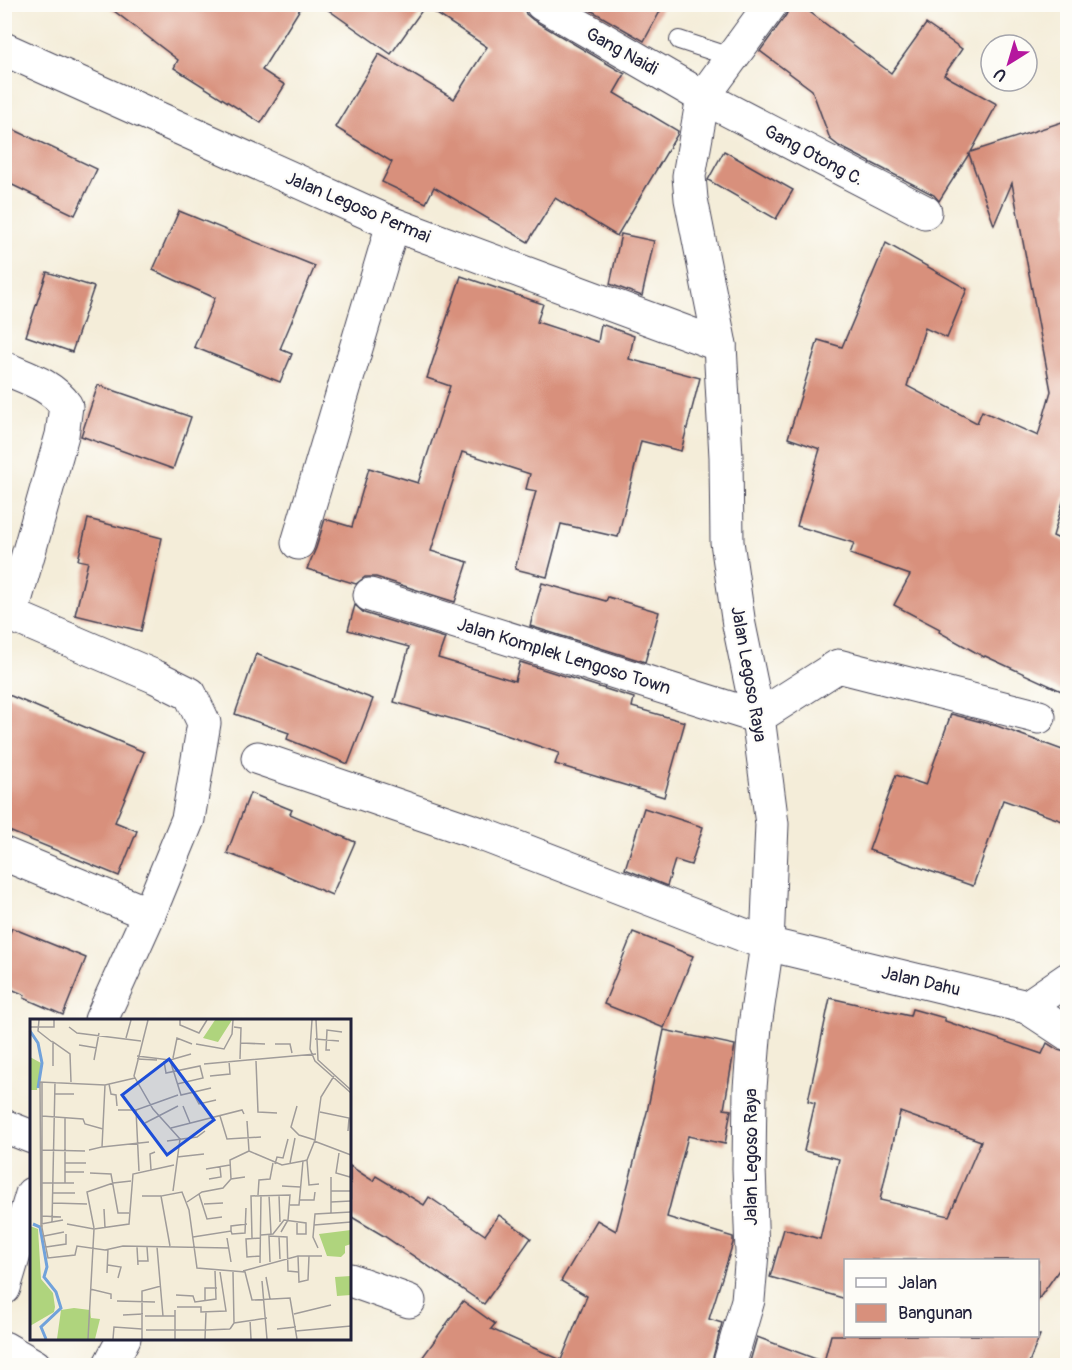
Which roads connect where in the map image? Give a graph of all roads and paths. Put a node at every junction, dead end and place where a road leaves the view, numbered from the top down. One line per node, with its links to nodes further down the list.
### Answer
1 (542, 4): 6 (street, Gang Naidi)
2 (771, 4): 5 (street, Jalan Legoso Raya)
3 (679, 40): 5 (lane)
4 (4, 49): 8 (street, Jalan Legoso Permai)
5 (731, 57): 6 (street, Jalan Legoso Raya)
6 (703, 97): 7 (street, Gang Otong C.); 9 (street, Jalan Legoso Raya)
7 (925, 212)
8 (393, 224): 9 (street, Jalan Legoso Permai); 11 (street)
9 (720, 345): 14 (street, Jalan Legoso Raya)
10 (4, 368): 13 (street)
11 (298, 543)
12 (370, 595): 14 (street, Jalan Komplek Lengoso Town)
13 (8, 613): 18 (street)
14 (758, 717): 15 (street); 19 (street, Jalan Legoso Raya)
15 (1039, 717)
16 (258, 758): 19 (street, Jalan Dahu)
17 (4, 854): 18 (street)
18 (149, 914): 22 (street)
19 (767, 944): 21 (street, Jalan Dahu); 34 (street, Jalan Legoso Raya)
20 (1068, 979): 21 (street)
21 (1027, 1007): 23 (street, Jalan Dahu)
22 (101, 1019)
23 (1068, 1034)
24 (4, 1126): 25 (street)
25 (30, 1136)
26 (30, 1201): 28 (street)
27 (351, 1280): 29 (street)
28 (4, 1288)
29 (409, 1301)
30 (123, 1340): 33 (street)
31 (4, 1347): 32 (street)
32 (35, 1365)
33 (108, 1365)
34 (729, 1365)

